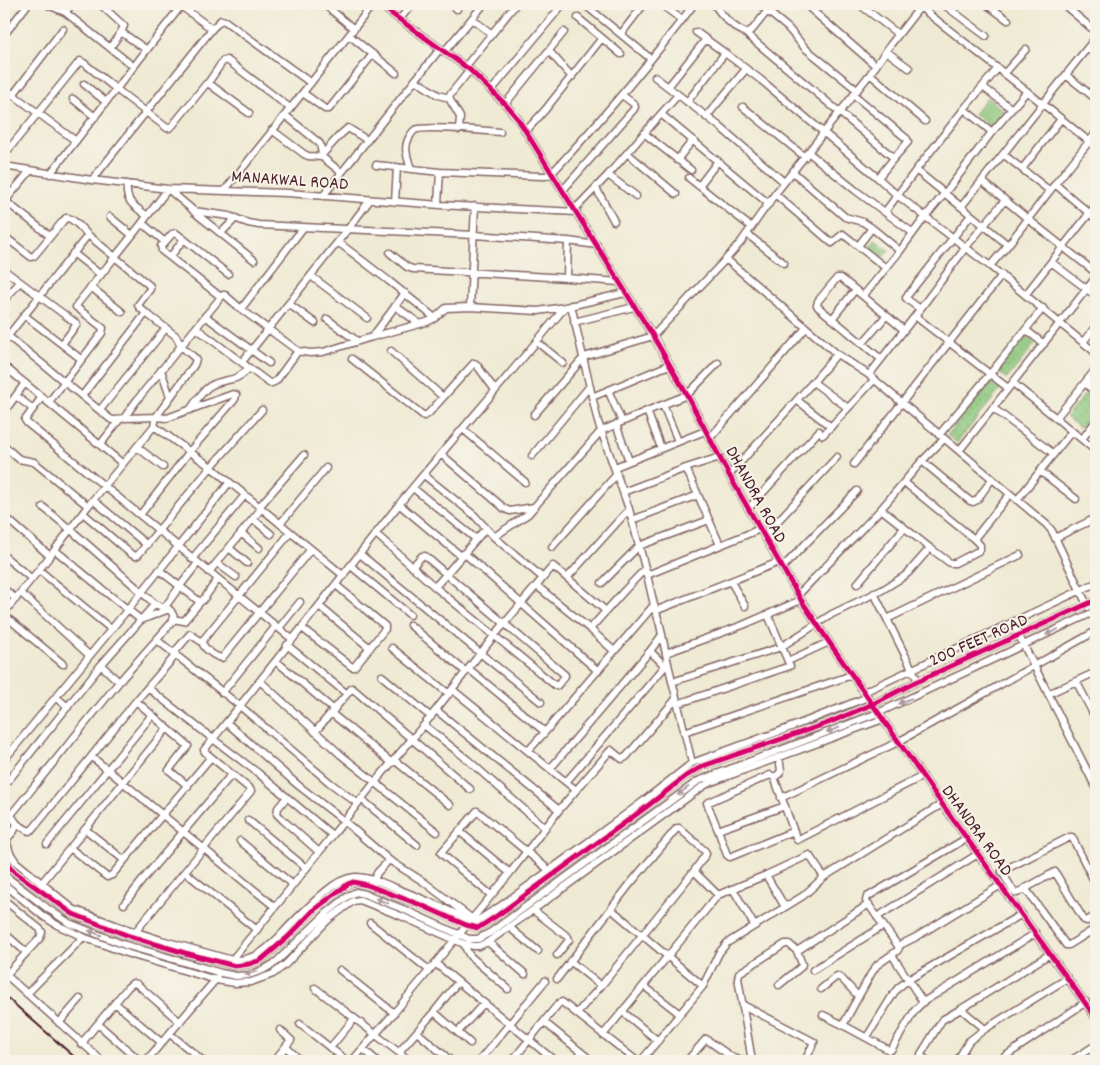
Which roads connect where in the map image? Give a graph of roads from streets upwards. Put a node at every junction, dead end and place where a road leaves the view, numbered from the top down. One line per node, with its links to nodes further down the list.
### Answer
1 (28, 4): 46 (street)
2 (46, 4): 29 (street)
3 (73, 4): 29 (street)
4 (100, 4): 38 (street)
5 (324, 4): 35 (street)
6 (373, 4): 35 (street)
7 (378, 4): 31 (street, DHANDRA ROAD)
8 (412, 4): 31 (street)
9 (451, 4): 27 (street)
10 (484, 4): 32 (street)
11 (516, 4): 43 (street)
12 (563, 4): 84 (street)
13 (584, 4): 44 (street)
14 (644, 4): 44 (street)
15 (661, 4): 33 (street)
16 (694, 4): 33 (street)
17 (714, 4): 41 (street)
18 (759, 4): 28 (street)
19 (773, 4): 28 (street)
20 (806, 4): 64 (street)
21 (859, 4): 45 (street)
22 (943, 4): 48 (street)
23 (986, 4): 34 (street)
24 (1063, 4): 42 (street)
25 (180, 5): 37 (street); 55 (street)
26 (919, 5): 45 (street); 67 (street)
27 (457, 9)
28 (767, 11): 41 (street); 86 (street)
29 (65, 12): 52 (street)
30 (578, 18): 50 (street)
31 (400, 19): 56 (street, DHANDRA ROAD)
32 (472, 19): 43 (street); 56 (street)
33 (682, 20): 63 (street)
34 (1008, 20)
35 (354, 28): 47 (street)
36 (63, 29): 88 (street)
37 (212, 29): 78 (street); 102 (street)
38 (122, 32): 52 (street); 55 (street)
39 (564, 32): 57 (street)
40 (696, 32): 51 (street)
41 (744, 32): 103 (street)
42 (1096, 32)
43 (492, 34): 68 (street)
44 (621, 34): 63 (street)
45 (898, 34): 58 (street)
46 (4, 35)
47 (349, 35): 60 (street); 78 (street)
48 (986, 36)
49 (1096, 37): 54 (street)
50 (602, 38): 61 (street); 74 (street)
51 (706, 39): 59 (street); 81 (street)
52 (110, 48): 65 (street)
53 (1026, 49): 72 (street)
54 (1088, 49): 62 (street); 73 (street)
55 (148, 50): 65 (street)
56 (442, 50): 68 (street, DHANDRA ROAD); 76 (street)
57 (550, 51): 74 (street); 96 (street)
58 (886, 52): 64 (street); 66 (street)
59 (726, 53): 69 (street); 95 (street)
60 (373, 54): 70 (street); 87 (street)
61 (621, 54)
62 (1096, 55)
63 (651, 59): 89 (street)
64 (876, 66): 71 (street)
65 (134, 67): 83 (street)
66 (909, 68)
67 (998, 68): 72 (street); 80 (street)
68 (467, 69): 84 (street, DHANDRA ROAD); 91 (street)
69 (746, 69): 109 (street); 117 (street)
70 (396, 73)
71 (870, 74): 86 (street); 111 (street)
72 (1004, 74): 85 (street)
73 (1066, 75): 93 (street); 97 (street)
74 (572, 77): 114 (street)
75 (655, 77): 81 (street)
76 (415, 80): 91 (street); 120 (street)
77 (208, 83): 99 (street); 102 (street); 105 (street)
78 (311, 83): 87 (street)
79 (84, 84): 94 (street)
80 (982, 86): 100 (street); 101 (street)
81 (668, 87): 90 (street)
82 (4, 88): 88 (street)
83 (116, 89): 94 (street); 102 (street); 104 (street)
84 (491, 91): 96 (street, DHANDRA ROAD)
85 (1027, 91): 97 (street); 101 (street)
86 (856, 92): 103 (street); 130 (street)
87 (303, 93): 99 (street)
88 (13, 94): 104 (street)
89 (622, 95): 144 (street); 158 (street)
90 (678, 95): 95 (street); 106 (street)
91 (449, 98): 113 (street)
92 (73, 99): 108 (street)
93 (1096, 99)
94 (106, 102): 108 (street)
95 (687, 102): 109 (street)
96 (505, 104): 114 (street, DHANDRA ROAD)
97 (1043, 104): 110 (street); 126 (street)
98 (743, 107): 129 (street)
99 (290, 108): 107 (street)
100 (964, 109): 116 (street); 140 (street)
101 (1012, 109): 116 (street)
102 (145, 112): 149 (street)
103 (840, 112): 117 (street); 130 (street)
104 (38, 113): 122 (street); 127 (street)
105 (249, 113)
106 (661, 114): 118 (street); 121 (street)
107 (285, 115): 112 (street); 128 (street)
108 (95, 117): 122 (street)
109 (706, 117): 151 (street)
110 (1061, 118): 123 (street); 137 (street)
111 (925, 121)
112 (272, 130): 128 (street); 157 (street)
113 (459, 130): 115 (street); 136 (street)
114 (526, 131): 144 (street, DHANDRA ROAD)
115 (500, 132)
116 (992, 132): 160 (street)
117 (823, 133): 129 (street); 148 (street)
118 (645, 134): 125 (street); 131 (street)
119 (1096, 134): 123 (street)
120 (367, 140): 128 (street); 141 (street)
121 (693, 140): 131 (street); 132 (street)
122 (76, 141): 145 (street)
123 (1090, 142): 124 (street); 153 (street)
124 (1096, 147)
125 (627, 153): 146 (street); 161 (street)
126 (1004, 154): 137 (street); 150 (street)
127 (4, 155)
128 (321, 155): 141 (street)
129 (806, 155): 143 (street); 177 (street)
130 (894, 158): 148 (street)
131 (677, 160): 139 (street)
132 (718, 161): 154 (street); 171 (street)
133 (376, 165): 135 (street)
134 (4, 166): 138 (street, MANAKWAL ROAD)
135 (397, 167): 136 (street); 169 (street)
136 (411, 169): 142 (street)
137 (1022, 169): 159 (street)
138 (30, 170): 145 (street, MANAKWAL ROAD); 168 (street)
139 (691, 170)
140 (916, 170): 160 (street); 163 (street)
141 (341, 172): 164 (street)
142 (440, 172): 144 (street); 170 (street)
143 (793, 172): 151 (street); 191 (street)
144 (552, 173): 158 (street, DHANDRA ROAD)
145 (50, 174): 149 (street, MANAKWAL ROAD)
146 (608, 175): 155 (street); 165 (street)
147 (689, 178): 154 (street)
148 (878, 178): 163 (street)
149 (92, 180): 152 (street, MANAKWAL ROAD)
150 (982, 181): 167 (street); 174 (street)
151 (784, 182): 162 (street)
152 (127, 184): 156 (street, MANAKWAL ROAD); 180 (street)
153 (1055, 184): 159 (street); 178 (street)
154 (699, 186): 189 (street)
155 (596, 188): 175 (street); 186 (street)
156 (168, 189): 157 (street, MANAKWAL ROAD); 176 (street); 180 (street)
157 (225, 190): 164 (street, MANAKWAL ROAD)
158 (563, 190): 175 (street, DHANDRA ROAD)
159 (1050, 191): 185 (street)
160 (945, 193): 174 (street); 182 (street)
161 (676, 194)
162 (775, 194): 171 (street); 208 (street)
163 (898, 195): 177 (street); 182 (street)
164 (323, 196): 166 (street, MANAKWAL ROAD)
165 (636, 196)
166 (370, 200): 169 (street, MANAKWAL ROAD); 192 (street)
167 (1005, 200): 185 (street); 188 (street)
168 (4, 201): 200 (street)
169 (394, 202): 170 (street, MANAKWAL ROAD)
170 (438, 204): 173 (street, MANAKWAL ROAD)
171 (769, 204): 189 (street)
172 (1096, 205): 178 (street)
173 (475, 206): 175 (street, MANAKWAL ROAD); 198 (street)
174 (961, 207): 179 (street)
175 (576, 210): 207 (street, DHANDRA ROAD)
176 (194, 211): 183 (street); 193 (street)
177 (885, 212): 194 (street)
178 (1090, 214): 184 (street); 210 (street)
179 (971, 215): 188 (street); 201 (street)
180 (147, 216): 187 (street)
181 (110, 217): 197 (street)
182 (925, 217): 194 (street); 201 (street)
183 (236, 218): 190 (street); 193 (street)
184 (1096, 219)
185 (1028, 220): 206 (street); 210 (street)
186 (614, 222)
187 (142, 223): 197 (street); 204 (street)
188 (984, 225): 206 (street); 209 (street)
189 (751, 227): 195 (street)
190 (303, 228): 192 (street); 250 (street)
191 (872, 228): 208 (street); 211 (street)
192 (348, 229): 198 (street); 205 (street)
193 (221, 233): 217 (street)
194 (913, 233): 211 (street)
195 (747, 234): 216 (street); 219 (street)
196 (88, 235): 200 (street); 212 (street); 214 (street)
197 (132, 235): 214 (street)
198 (474, 235): 203 (street); 223 (street)
199 (4, 236): 200 (street)
200 (50, 236)
201 (954, 238): 209 (street); 251 (street)
202 (184, 239): 204 (street); 215 (street); 225 (street)
203 (568, 241): 207 (street); 230 (street)
204 (165, 242): 215 (street)
205 (338, 242): 228 (street); 236 (street)
206 (1008, 245): 220 (street)
207 (597, 246): 232 (street, DHANDRA ROAD)
208 (858, 246): 221 (street)
209 (966, 247): 220 (street); 251 (street)
210 (1063, 247): 218 (street); 224 (street)
211 (900, 251): 221 (street)
212 (73, 253): 226 (street); 239 (street)
213 (390, 253): 223 (street)
214 (115, 257): 226 (street); 253 (street)
215 (170, 257): 242 (street)
216 (726, 259): 271 (street); 276 (street)
217 (254, 260)
218 (1051, 262): 234 (street); 238 (street)
219 (784, 263)
220 (990, 266): 227 (street)
221 (886, 268): 240 (street)
222 (4, 270): 231 (street)
223 (472, 273): 230 (street); 247 (street)
224 (1096, 273)
225 (228, 274)
226 (101, 275): 233 (street)
227 (1002, 275): 238 (street); 280 (street)
228 (311, 276): 244 (street); 259 (street)
229 (1096, 277): 234 (street)
230 (567, 278): 232 (street)
231 (20, 282): 239 (street); 243 (street)
232 (619, 282): 237 (street, DHANDRA ROAD)
233 (91, 287): 252 (street); 254 (street)
234 (1086, 288): 241 (street); 265 (street)
235 (855, 290): 240 (street); 262 (street); 262 (street)
236 (405, 293): 245 (street); 260 (street)
237 (625, 293): 246 (street); 248 (street, DHANDRA ROAD)
238 (1026, 294): 249 (street)
239 (40, 295): 255 (street); 266 (street)
240 (863, 296): 257 (street)
241 (1096, 296)
242 (221, 297): 250 (street); 256 (street)
243 (4, 300)
244 (289, 304): 264 (street); 272 (street)
245 (396, 306): 267 (street); 277 (street)
246 (568, 306): 247 (street); 263 (street); 279 (street)
247 (470, 307): 260 (street)
248 (634, 307): 263 (street); 276 (street, DHANDRA ROAD)
249 (1043, 308): 265 (street); 274 (street)
250 (241, 309): 272 (street)
251 (920, 309): 258 (street)
252 (122, 312)
253 (146, 313): 269 (street); 317 (street)
254 (84, 314): 266 (street); 292 (street)
255 (24, 315): 275 (street); 282 (street)
256 (205, 316): 270 (street); 286 (street)
257 (886, 316): 273 (street); 283 (street)
258 (915, 316): 273 (street); 280 (street)
259 (367, 318)
260 (435, 318): 267 (street)
261 (327, 319): 278 (street)
262 (832, 319): 283 (street)
263 (574, 322): 291 (street)
264 (315, 323)
265 (1060, 323): 281 (street); 284 (street)
266 (77, 324): 282 (street)
267 (420, 324): 277 (street)
268 (1096, 326): 281 (street)
269 (166, 328): 285 (street); 330 (street)
270 (196, 328): 285 (street); 295 (street)
271 (806, 328): 290 (street); 349 (street)
272 (269, 329): 286 (street); 287 (street)
273 (904, 330): 294 (street)
274 (1026, 330): 284 (street); 304 (street)
275 (5, 336): 306 (street)
276 (653, 336): 291 (street); 299 (street, DHANDRA ROAD)
277 (372, 337): 278 (street)
278 (357, 342): 287 (street)
279 (537, 342): 297 (street); 312 (street)
280 (949, 342): 304 (street); 325 (street)
281 (1083, 342): 289 (street)
282 (62, 344): 292 (street)
283 (862, 344): 294 (street)
284 (1044, 344): 310 (street)
285 (181, 346): 303 (street); 319 (street)
286 (252, 351): 295 (street); 296 (street)
287 (298, 351): 301 (street)
288 (391, 351): 320 (street)
289 (1096, 353)
290 (837, 354): 305 (street); 307 (street)
291 (584, 357): 311 (street); 336 (street)
292 (81, 359): 306 (street)
293 (352, 359): 320 (street)
294 (881, 359): 305 (street)
295 (242, 362): 301 (street)
296 (269, 363)
297 (563, 363)
298 (718, 363): 315 (street)
299 (669, 365): 313 (street); 315 (street, DHANDRA ROAD)
300 (4, 366): 308 (street)
301 (249, 368): 331 (street)
302 (1096, 369): 309 (street)
303 (161, 370): 319 (street); 339 (street)
304 (990, 374): 310 (street); 348 (street)
305 (872, 377): 325 (street); 327 (street)
306 (64, 382): 317 (street); 324 (street)
307 (814, 382): 323 (street); 327 (street)
308 (26, 383): 316 (street); 318 (street)
309 (1085, 383): 314 (street); 338 (street)
310 (1011, 386): 328 (street); 338 (street)
311 (589, 387): 321 (street); 362 (street)
312 (495, 390): 320 (street); 344 (street)
313 (608, 390): 321 (street); 341 (street)
314 (1096, 393)
315 (687, 395): 326 (street); 346 (street, DHANDRA ROAD)
316 (16, 396): 329 (street); 335 (street)
317 (82, 396): 330 (street)
318 (42, 397): 324 (street); 329 (street)
319 (170, 397): 337 (street)
320 (443, 397)
321 (592, 397): 345 (street)
322 (216, 400): 331 (street); 332 (street); 332 (street)
323 (797, 400): 343 (street); 376 (street)
324 (48, 402): 352 (street)
325 (902, 403): 348 (street); 368 (street)
326 (662, 405): 334 (street); 351 (street)
327 (848, 408): 343 (street)
328 (993, 408): 356 (street); 361 (street)
329 (33, 409): 381 (street)
330 (100, 410): 339 (street)
331 (190, 410): 337 (street)
332 (226, 410): 358 (street)
333 (262, 410): 370 (street)
334 (646, 411): 341 (street); 354 (street)
335 (4, 412)
336 (534, 415)
337 (156, 416): 339 (street); 342 (street)
338 (1056, 418): 347 (street)
339 (122, 419): 352 (street)
340 (1096, 421): 350 (street)
341 (619, 423): 345 (street); 366 (street)
342 (154, 426): 353 (street); 358 (street)
343 (831, 427): 396 (street)
344 (463, 429): 360 (street); 378 (street)
345 (601, 431): 373 (street); 394 (street)
346 (705, 431): 349 (street, DHANDRA ROAD); 351 (street)
347 (1072, 431): 350 (street); 361 (street)
348 (942, 437): 356 (street); 365 (street)
349 (710, 438): 363 (street, DHANDRA ROAD)
350 (1082, 439): 357 (street)
351 (678, 441): 354 (street)
352 (100, 445): 367 (street)
353 (137, 447): 367 (street); 369 (street)
354 (661, 448): 366 (street)
355 (5, 450): 392 (street)
356 (959, 451): 377 (street)
357 (1096, 451)
358 (190, 452): 370 (street); 400 (street)
359 (304, 454): 395 (street)
360 (442, 454): 375 (street); 394 (street)
361 (1054, 454): 374 (street)
362 (532, 456)
363 (720, 457): 372 (street); 376 (street, DHANDRA ROAD)
364 (837, 457): 416 (street)
365 (922, 461): 377 (street); 379 (street)
366 (629, 462): 373 (street)
367 (123, 464): 381 (street)
368 (854, 464)
369 (162, 467)
370 (211, 467): 380 (street); 411 (street)
371 (326, 468): 406 (street)
372 (686, 468): 384 (street); 385 (street)
373 (616, 471): 384 (street); 425 (street)
374 (1040, 471): 388 (street); 390 (street)
375 (424, 475): 382 (street); 407 (street)
376 (729, 475): 396 (street, DHANDRA ROAD)
377 (992, 479): 386 (street)
378 (525, 482)
379 (904, 482): 397 (street); 418 (street)
380 (229, 483): 387 (street); 423 (street)
381 (104, 487): 389 (street); 400 (street)
382 (413, 488): 391 (street); 420 (street)
383 (857, 491): 439 (street)
384 (623, 492): 398 (street)
385 (698, 494): 404 (street); 405 (street)
386 (1010, 494): 390 (street); 418 (street)
387 (245, 495): 395 (street); 436 (street)
388 (1076, 499)
389 (93, 500): 392 (street); 421 (street)
390 (1017, 500): 419 (street)
391 (400, 505): 415 (street); 432 (street)
392 (88, 506): 399 (street)
393 (43, 507): 410 (street)
394 (534, 507): 417 (street)
395 (260, 508): 403 (street); 406 (street)
396 (748, 508): 409 (street, DHANDRA ROAD)
397 (880, 509): 408 (street); 467 (street)
398 (629, 510): 404 (street); 450 (street)
399 (83, 513): 410 (street); 421 (street)
400 (140, 515): 411 (street)
401 (4, 516): 435 (street)
402 (1096, 518): 419 (street)
403 (254, 519): 412 (street); 414 (street)
404 (632, 520): 424 (street)
405 (709, 520): 422 (street); 424 (street)
406 (280, 524): 413 (street)
407 (486, 528): 417 (street); 420 (street)
408 (904, 528): 428 (street); 456 (street)
409 (760, 529): 416 (street, DHANDRA ROAD); 422 (street)
410 (71, 530): 430 (street); 463 (street)
411 (158, 531): 421 (street); 423 (street)
412 (241, 533): 426 (street); 427 (street)
413 (290, 533): 429 (street); 466 (street)
414 (271, 534)
415 (376, 534): 431 (street); 441 (street)
416 (764, 536): 439 (street, DHANDRA ROAD)
417 (494, 537): 449 (street)
418 (974, 538): 428 (street)
419 (1055, 538): 462 (street)
420 (476, 539): 432 (street)
421 (147, 545)
422 (720, 545): 445 (street)
423 (178, 546): 436 (street); 443 (street)
424 (639, 546): 445 (street); 455 (street)
425 (552, 547)
426 (229, 548): 437 (street); 438 (street)
427 (259, 548)
428 (930, 548): 465 (street)
429 (310, 549): 447 (street); 481 (street)
430 (55, 550): 435 (street); 479 (street)
431 (360, 554): 440 (street); 512 (street)
432 (463, 555): 446 (street); 472 (street)
433 (1020, 555): 488 (street)
434 (4, 556): 451 (street)
435 (50, 556): 442 (street)
436 (195, 561): 444 (street); 458 (street)
437 (217, 563): 444 (street); 448 (street)
438 (247, 563)
439 (781, 565): 453 (street); 467 (street, DHANDRA ROAD)
440 (351, 566): 447 (street); 485 (street)
441 (412, 567): 446 (street); 460 (street)
442 (39, 570): 451 (street); 495 (street)
443 (159, 570): 458 (street); 463 (street)
444 (209, 572): 452 (street)
445 (646, 572): 478 (street); 480 (street)
446 (446, 574): 460 (street); 490 (street)
447 (344, 576): 457 (street)
448 (236, 577)
449 (543, 578): 450 (street); 459 (street)
450 (567, 578): 480 (street)
451 (32, 579): 464 (street)
452 (218, 580): 466 (street); 470 (street)
453 (731, 582): 476 (street); 478 (street)
454 (1096, 582): 462 (street)
455 (602, 583)
456 (857, 584)
457 (336, 585): 475 (street); 508 (street)
458 (180, 586): 470 (street); 477 (street)
459 (537, 586): 472 (street); 496 (street)
460 (435, 587): 499 (street)
461 (4, 589): 468 (street)
462 (1080, 590): 474 (street); 489 (street)
463 (142, 592): 473 (street); 479 (street)
464 (21, 593): 468 (street); 514 (street)
465 (874, 593): 488 (street); 491 (street)
466 (238, 596): 481 (street); 503 (street)
467 (800, 598): 484 (street); 491 (street, DHANDRA ROAD)
468 (16, 599): 483 (street)
469 (1096, 600): 474 (street, 200 FEET ROAD)
470 (201, 601): 486 (street)
471 (300, 602): 493 (street)
472 (522, 603): 490 (street); 524 (street)
473 (155, 604): 477 (street); 487 (street)
474 (1087, 605): 482 (street); 500 (street, 200 FEET ROAD)
475 (319, 606): 494 (street); 508 (street)
476 (744, 606)
477 (167, 608): 486 (street); 487 (street)
478 (654, 608): 498 (street); 510 (street)
479 (127, 609): 487 (street); 495 (street)
480 (606, 610): 496 (street)
481 (258, 612): 493 (street); 503 (street)
482 (1094, 612): 506 (street, one-way to 506)
483 (4, 614): 518 (street)
484 (768, 615): 507 (street); 513 (street)
485 (410, 616)
486 (173, 619): 502 (street)
487 (141, 620): 519 (street)
488 (887, 620): 522 (street)
489 (1012, 622): 500 (street); 522 (street)
490 (504, 623): 499 (street); 499 (street)
491 (817, 624): 504 (street, DHANDRA ROAD); 507 (street)
492 (410, 625): 523 (street)
493 (278, 627): 501 (street); 535 (street)
494 (302, 628): 501 (street); 508 (street)
495 (111, 629): 514 (street)
496 (590, 629): 510 (street)
497 (1096, 631): 521 (street)
498 (662, 635): 511 (street); 513 (street)
499 (494, 636): 512 (street)
500 (1019, 636): 506 (street); 529 (street, 200 FEET ROAD)
501 (292, 639): 505 (street)
502 (157, 640): 515 (street); 531 (street)
503 (202, 642): 515 (street)
504 (829, 642): 517 (street); 526 (street, DHANDRA ROAD)
505 (287, 646): 516 (street); 536 (street)
506 (1024, 646): 521 (street); 549 (street, one-way to 549)
507 (782, 647): 517 (street); 532 (street)
508 (370, 648)
509 (392, 648): 534 (street)
510 (614, 650): 524 (street)
511 (650, 651): 520 (street); 568 (street)
512 (480, 653): 523 (street); 542 (street)
513 (666, 653): 520 (street)
514 (89, 655): 539 (street)
515 (174, 655): 533 (street); 535 (street)
516 (276, 661): 528 (street); 547 (street)
517 (788, 661): 541 (street)
518 (63, 664)
519 (101, 665): 531 (street); 545 (street)
520 (667, 665): 532 (street); 574 (street)
521 (1034, 665): 538 (street); 560 (street)
522 (912, 669): 529 (street); 537 (street)
523 (467, 670): 534 (street); 556 (street)
524 (598, 671): 556 (street)
525 (1096, 672): 530 (street)
526 (852, 674): 537 (street, DHANDRA ROAD); 557 (street)
527 (382, 676): 550 (street)
528 (260, 681): 544 (street); 555 (street)
529 (918, 681): 543 (street, 200 FEET ROAD)
530 (1076, 681): 538 (street); 551 (street)
531 (119, 682): 589 (street)
532 (672, 682): 541 (street)
533 (148, 688): 540 (street); 558 (street)
534 (451, 692): 546 (street); 561 (street)
535 (222, 693): 544 (street)
536 (347, 694): 547 (street); 559 (street)
537 (866, 694): 543 (street, DHANDRA ROAD); 567 (street)
538 (1048, 694): 578 (street)
539 (56, 697): 545 (street); 565 (street)
540 (136, 701): 548 (street); 562 (street)
541 (677, 701): 557 (street); 580 (street)
542 (541, 702)
543 (872, 704): 549 (street, DHANDRA ROAD); 645 (street, 200 FEET ROAD)
544 (240, 706): 552 (street); 583 (street)
545 (68, 707): 576 (street)
546 (436, 710): 550 (street); 587 (street)
547 (332, 711): 555 (street); 566 (street)
548 (152, 715): 554 (street); 569 (street)
549 (881, 716): 560 (street, DHANDRA ROAD); 564 (street); 657 (street, one-way to 657)
550 (431, 717): 553 (street)
551 (1096, 719)
552 (226, 723): 558 (street); 592 (street)
553 (424, 725): 559 (street); 594 (street)
554 (167, 728): 575 (street); 577 (street)
555 (315, 732): 573 (street)
556 (545, 732): 561 (street)
557 (684, 732): 567 (street)
558 (213, 739): 563 (street); 581 (street)
559 (412, 739): 566 (street); 579 (street)
560 (898, 742): 571 (street, DHANDRA ROAD); 582 (street)
561 (528, 751): 568 (street)
562 (92, 757): 569 (street); 593 (street)
563 (211, 757): 570 (street); 577 (street)
564 (779, 758): 572 (street); 640 (street)
565 (4, 760)
566 (393, 761): 573 (street); 585 (street)
567 (692, 763): 616 (street)
568 (550, 769): 574 (street)
569 (108, 770): 575 (street); 605 (street)
570 (232, 774): 600 (street); 608 (street)
571 (923, 776): 584 (street, DHANDRA ROAD); 598 (street)
572 (774, 777): 582 (street); 596 (street)
573 (374, 782): 583 (street); 599 (street)
574 (566, 782): 580 (street)
575 (124, 783): 590 (street); 595 (street)
576 (4, 786)
577 (188, 786): 590 (street)
578 (1096, 788)
579 (470, 789)
580 (576, 790): 587 (street)
581 (287, 797): 601 (street); 609 (street)
582 (781, 798): 586 (street)
583 (359, 801): 592 (street); 606 (street)
584 (942, 804): 603 (street, DHANDRA ROAD); 622 (street)
585 (450, 805)
586 (785, 806): 596 (street); 598 (street)
587 (559, 810): 594 (street)
588 (4, 812): 589 (street)
589 (10, 816): 593 (street)
590 (162, 816): 600 (street); 613 (street)
591 (248, 820): 615 (street)
592 (344, 821): 601 (street); 614 (street)
593 (17, 824): 602 (street)
594 (545, 828): 610 (street)
595 (85, 829): 607 (street); 613 (street)
596 (718, 830): 598 (street)
597 (459, 831): 610 (street); 619 (street); 631 (street)
598 (794, 831)
599 (437, 832)
600 (183, 833): 608 (street); 635 (street)
601 (332, 835): 609 (street)
602 (5, 836): 625 (street)
603 (967, 838): 611 (street, DHANDRA ROAD); 636 (street)
604 (240, 841): 626 (street)
605 (47, 844)
606 (417, 845)
607 (70, 848): 613 (street); 625 (street)
608 (204, 850): 618 (street); 637 (street)
609 (319, 852): 615 (street)
610 (527, 852): 616 (street); 619 (street)
611 (978, 854): 627 (street, DHANDRA ROAD); 644 (street)
612 (4, 855): 670 (street)
613 (124, 860)
614 (389, 860): 623 (street); 645 (street)
615 (306, 868): 626 (street)
616 (549, 870): 645 (street)
617 (694, 871): 632 (street); 639 (street); 655 (street)
618 (185, 872): 651 (street); 652 (street)
619 (510, 873): 631 (street)
620 (4, 875): 675 (street, one-way to 620)
621 (766, 875): 622 (street); 630 (street); 638 (street)
622 (824, 877): 638 (street)
623 (373, 883): 645 (street); 670 (street)
624 (4, 884): 634 (street)
625 (41, 884): 652 (street)
626 (294, 885): 637 (street)
627 (1001, 885): 642 (street, DHANDRA ROAD); 661 (street)
628 (1096, 885): 629 (street)
629 (1025, 888): 643 (street); 650 (street)
630 (732, 889): 632 (street); 647 (street)
631 (491, 895): 645 (street)
632 (718, 895): 668 (street)
633 (4, 900): 641 (street)
634 (26, 902): 641 (street); 656 (street)
635 (124, 904)
636 (869, 904): 644 (street); 663 (street)
637 (275, 907): 651 (street)
638 (785, 907): 647 (street)
639 (611, 908): 655 (street); 669 (street)
640 (534, 910): 649 (street); 666 (street)
641 (20, 912): 664 (street)
642 (1022, 914): 654 (street, DHANDRA ROAD); 681 (street)
643 (1096, 916)
644 (877, 917): 648 (street)
645 (469, 922): 657 (street)
646 (370, 923): 673 (street)
647 (754, 925): 687 (street)
648 (883, 926): 661 (street); 674 (street)
649 (509, 927): 659 (street); 662 (street)
650 (1094, 929): 658 (street)
651 (256, 930): 670 (street)
652 (135, 932): 670 (street)
653 (4, 933): 664 (street)
654 (1036, 933): 665 (street, DHANDRA ROAD); 694 (street)
655 (642, 936): 668 (street); 685 (street)
656 (84, 937): 680 (street); 691 (street)
657 (457, 937): 660 (street); 671 (street); 675 (street, one-way to 675); 680 (street)
658 (1096, 940)
659 (488, 942): 660 (street); 677 (street)
660 (464, 944): 689 (street)
661 (898, 946): 667 (street)
662 (538, 951)
663 (797, 951): 684 (street); 698 (street)
664 (26, 952): 676 (street)
665 (1050, 954): 678 (street, DHANDRA ROAD); 700 (street)
666 (558, 955)
667 (892, 955): 681 (street); 692 (street)
668 (667, 956): 686 (street); 687 (street)
669 (570, 961): 679 (street); 685 (street)
670 (230, 962): 675 (street)
671 (435, 963): 673 (street); 683 (street)
672 (340, 970): 703 (street)
673 (429, 970): 703 (street)
674 (813, 970)
675 (221, 973): 680 (street)
676 (5, 974): 691 (street)
677 (525, 974)
678 (1068, 978): 695 (street, DHANDRA ROAD); 716 (street)
679 (557, 979)
680 (216, 980): 709 (street)
681 (908, 980): 694 (street); 723 (street)
682 (545, 981): 714 (street)
683 (458, 982): 697 (street); 701 (street)
684 (780, 985)
685 (601, 986): 704 (street)
686 (644, 986): 702 (street); 705 (street)
687 (703, 986): 705 (street)
688 (314, 988): 708 (street)
689 (508, 989)
690 (821, 989): 692 (street)
691 (28, 994): 711 (street)
692 (858, 996): 715 (street)
693 (80, 999): 711 (street)
694 (923, 1002): 723 (street)
695 (1086, 1002): 699 (street, DHANDRA ROAD); 759 (street)
696 (115, 1003): 709 (street); 712 (street); 726 (street)
697 (484, 1003): 714 (street); 719 (street)
698 (743, 1005): 755 (street); 756 (street)
699 (1094, 1008): 707 (street, DHANDRA ROAD)
700 (961, 1009): 716 (street); 757 (street)
701 (434, 1012): 718 (street); 719 (street)
702 (623, 1012): 722 (street); 725 (street)
703 (394, 1013): 721 (street)
704 (577, 1013): 710 (street); 722 (street)
705 (680, 1014): 725 (street)
706 (824, 1015): 715 (street)
707 (1096, 1018)
708 (354, 1019): 721 (street); 731 (street)
709 (180, 1022): 720 (street)
710 (544, 1022): 724 (street); 751 (street)
711 (59, 1023): 728 (street)
712 (98, 1024): 728 (street); 737 (street)
713 (300, 1024): 731 (street)
714 (509, 1024): 724 (street); 748 (street)
715 (843, 1025): 723 (street)
716 (985, 1029): 758 (street)
717 (280, 1030): 730 (street)
718 (417, 1032): 733 (street); 747 (street)
719 (458, 1032): 727 (street)
720 (170, 1034): 726 (street); 734 (street)
721 (376, 1035): 732 (street); 733 (street)
722 (603, 1035): 752 (street)
723 (866, 1037)
724 (529, 1040): 749 (street); 750 (street)
725 (658, 1040): 752 (street)
726 (162, 1043): 738 (street)
727 (470, 1043)
728 (81, 1044): 736 (street)
729 (1096, 1045): 760 (street)
730 (286, 1047): 741 (street); 742 (street)
731 (330, 1048): 743 (street)
732 (363, 1049): 744 (street); 745 (street)
733 (399, 1052): 746 (street)
734 (196, 1055): 739 (street); 740 (street)
735 (734, 1060): 753 (street); 754 (street)
736 (102, 1061)
737 (140, 1061)
738 (146, 1061)
739 (191, 1061)
740 (203, 1061)
741 (274, 1061)
742 (301, 1061)
743 (347, 1061)
744 (352, 1061)
745 (377, 1061)
746 (410, 1061)
747 (451, 1061)
748 (479, 1061)
749 (512, 1061)
750 (555, 1061)
751 (592, 1061)
752 (639, 1061)
753 (687, 1061)
754 (744, 1061)
755 (752, 1061)
756 (805, 1061)
757 (928, 1061)
758 (957, 1061)
759 (999, 1061)
760 (1070, 1061)

